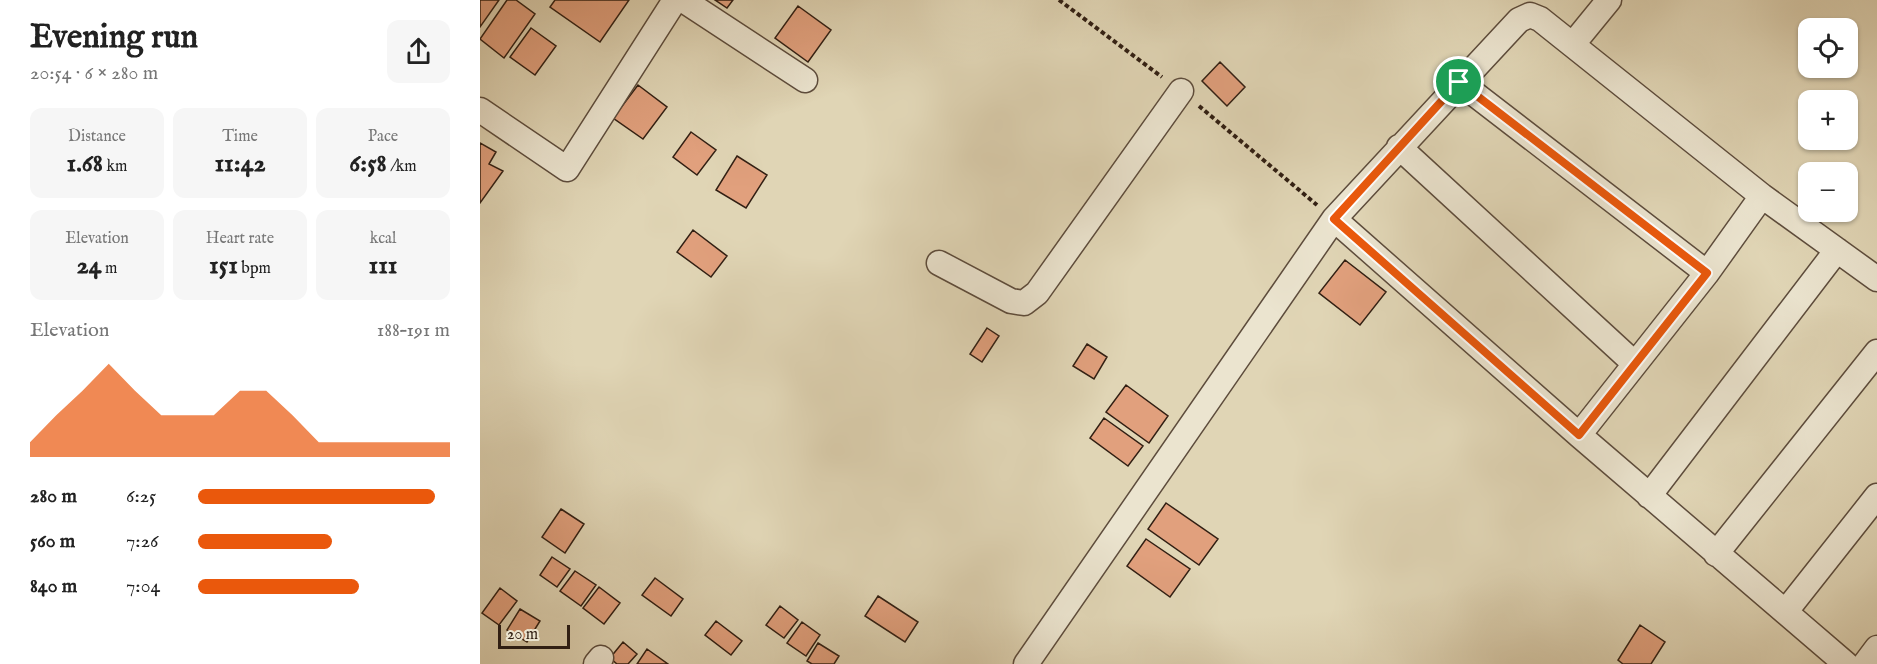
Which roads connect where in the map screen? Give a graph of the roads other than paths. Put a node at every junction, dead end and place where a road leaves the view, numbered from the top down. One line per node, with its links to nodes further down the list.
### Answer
1 (675, 0): 8 (street)
2 (683, 0): 5 (street)
3 (1609, 0): 4 (street)
4 (1573, 44): 6 (street); 10 (street)
5 (805, 80)
6 (1459, 82): 9 (street); 14 (street)
7 (1181, 91): 13 (street)
8 (480, 110)
9 (1399, 147): 11 (street); 17 (street)
10 (1762, 196): 12 (street); 14 (street)
11 (1334, 219): 18 (street); 24 (street)
12 (1837, 250): 15 (street); 19 (street)
13 (939, 263)
14 (1707, 273): 17 (street)
15 (1877, 279)
16 (1877, 352): 21 (street)
17 (1635, 364): 18 (street)
18 (1579, 435): 19 (street)
19 (1649, 496): 21 (street)
20 (1877, 496): 22 (street)
21 (1716, 554): 22 (street)
22 (1785, 612): 25 (street)
23 (1877, 648): 26 (street)
24 (1026, 664)
25 (1846, 664)
26 (1865, 664)

